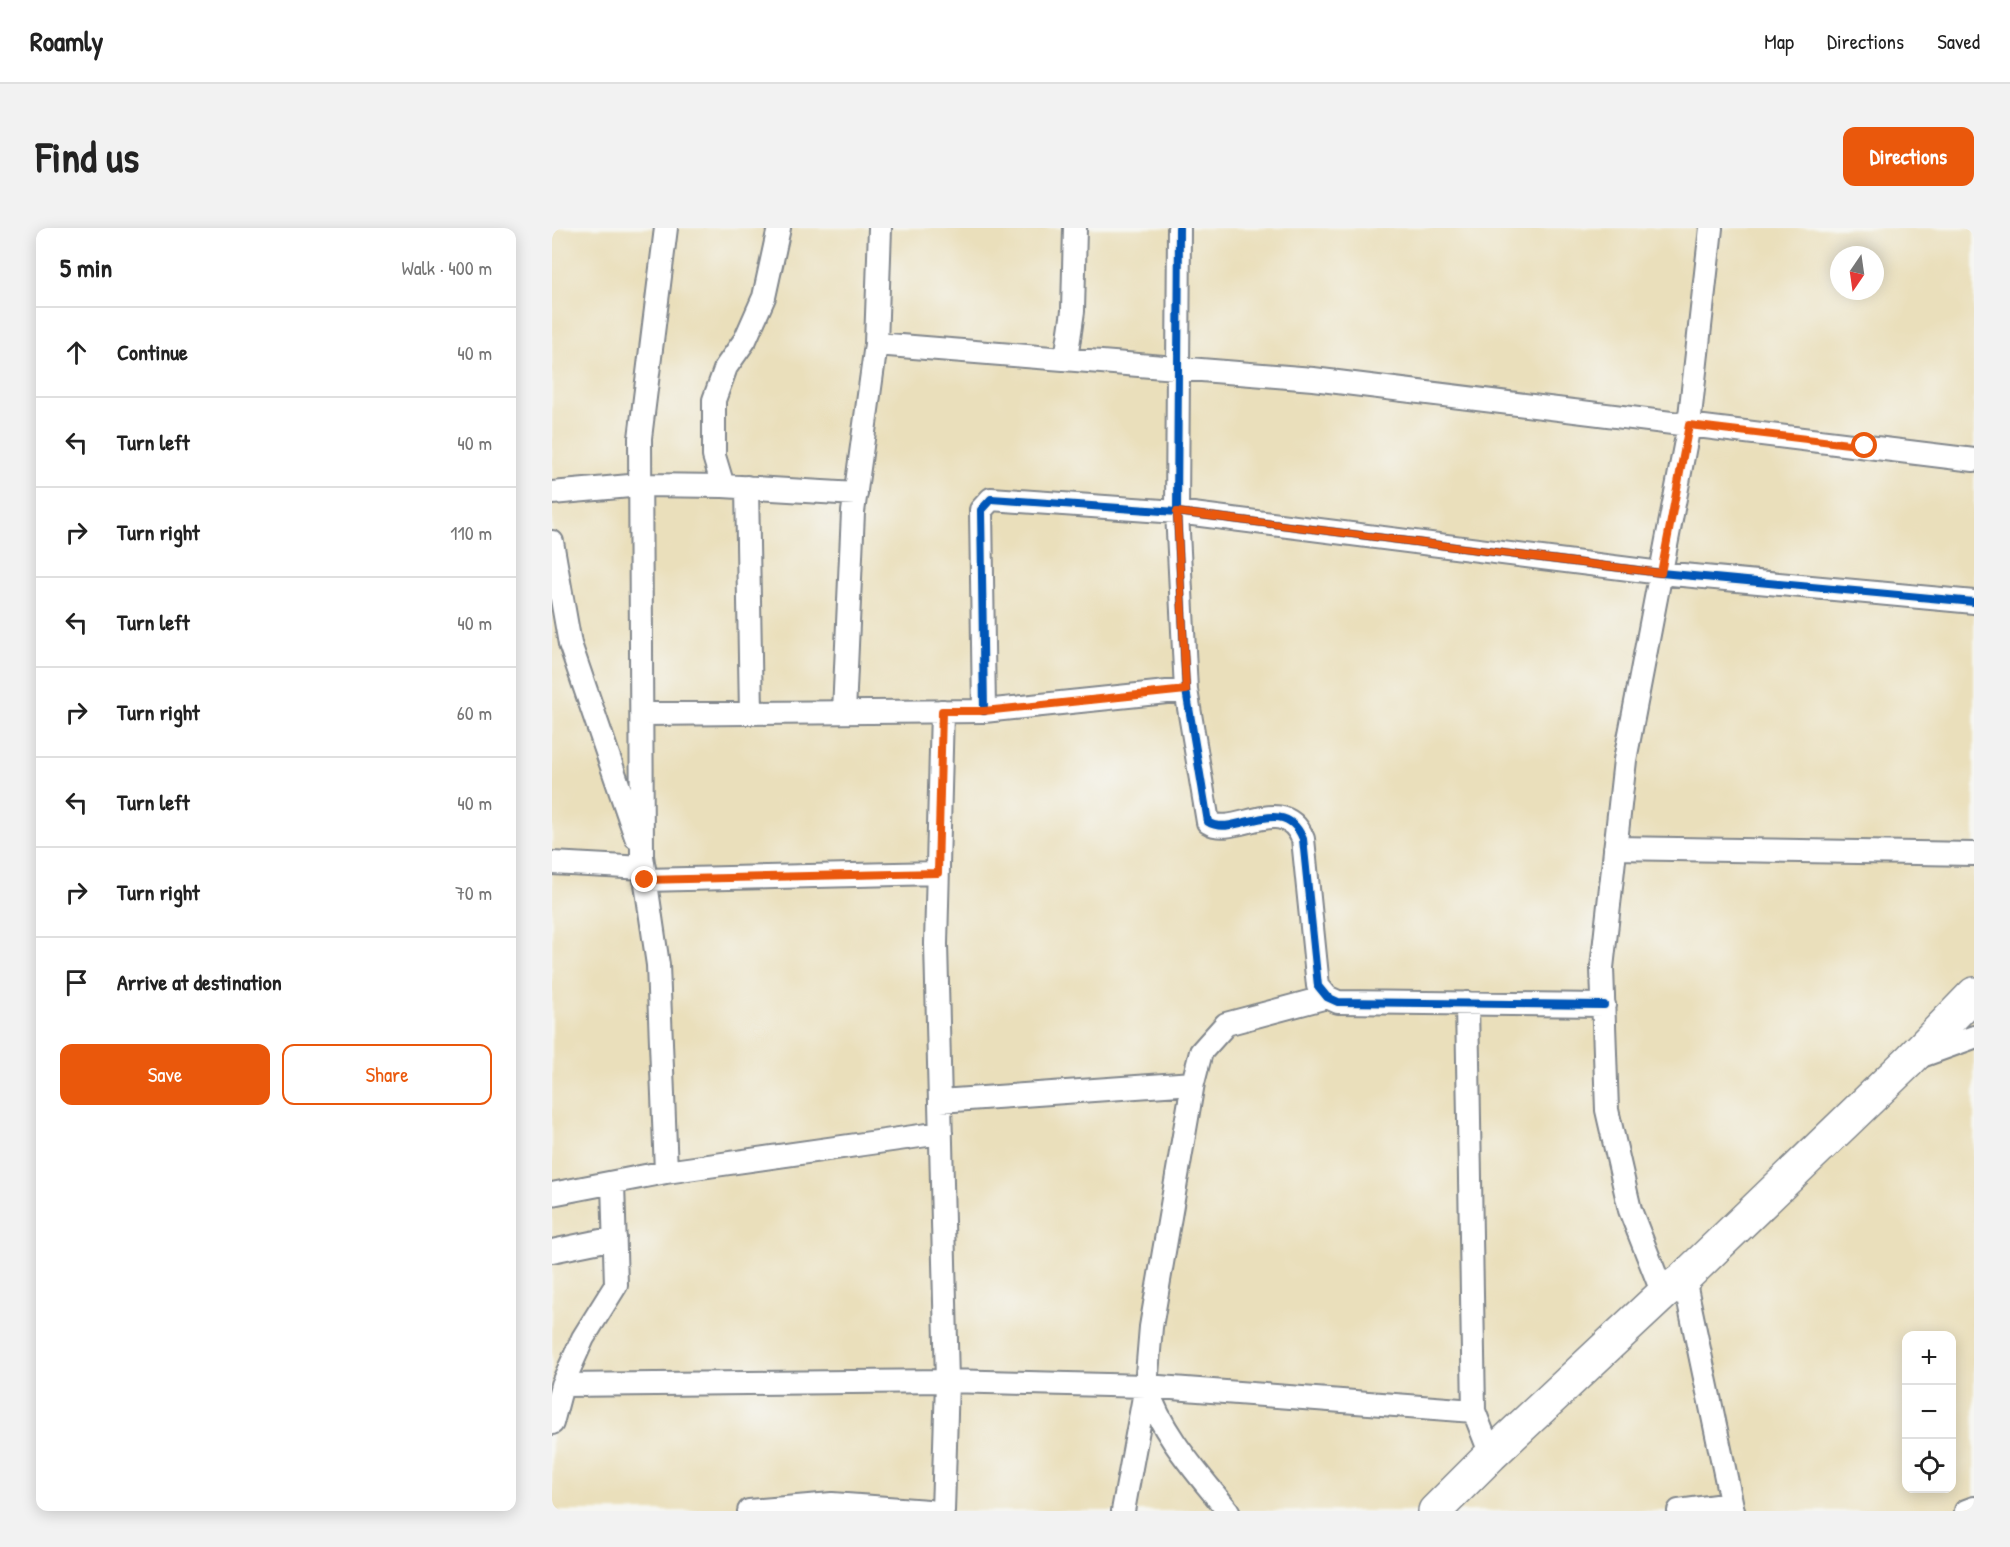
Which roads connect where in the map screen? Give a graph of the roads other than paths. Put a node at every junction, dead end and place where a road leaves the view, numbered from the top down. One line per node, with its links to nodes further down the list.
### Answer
1 (666, 228): 12 (street)
2 (778, 228): 13 (street)
3 (880, 228): 7 (street)
4 (1075, 228): 8 (street)
5 (1179, 228): 9 (street)
6 (1711, 228): 10 (street)
7 (876, 344): 8 (street); 16 (street)
8 (1066, 359): 9 (street)
9 (1179, 368): 10 (street); 17 (street)
10 (1689, 425): 11 (street); 19 (street)
11 (1974, 460)
12 (641, 485): 13 (street); 15 (street); 26 (street)
13 (723, 486): 14 (street)
14 (747, 487): 16 (street); 25 (street)
15 (552, 493)
16 (856, 494): 24 (street)
17 (1177, 512): 19 (street); 21 (street); 23 (street)
18 (552, 542): 30 (street)
19 (1661, 573): 20 (street); 27 (street)
20 (1974, 602)
21 (1186, 690): 23 (street); 33 (street)
22 (942, 711): 23 (street); 24 (street); 31 (street)
23 (984, 711)
24 (844, 712): 25 (street)
25 (751, 713): 26 (street)
26 (643, 714): 30 (street)
27 (1615, 848): 28 (street); 35 (street)
28 (1974, 854)
29 (552, 863): 30 (street)
30 (644, 868): 31 (street); 41 (street)
31 (938, 873): 39 (street)
32 (1974, 994): 37 (street)
33 (1327, 997): 34 (street); 38 (street)
34 (1467, 1003): 35 (street); 50 (street)
35 (1604, 1005): 46 (street)
36 (1972, 1044): 37 (street)
37 (1909, 1061): 46 (street)
38 (1192, 1083): 39 (street); 49 (street)
39 (940, 1101): 40 (street)
40 (941, 1133): 41 (street); 47 (street)
41 (666, 1172): 42 (street)
42 (614, 1183): 43 (street); 44 (street)
43 (552, 1194)
44 (615, 1239): 45 (street); 48 (street)
45 (552, 1251)
46 (1673, 1286): 52 (street); 53 (street)
47 (947, 1381): 48 (street); 49 (street); 57 (street)
48 (562, 1385): 51 (street)
49 (1146, 1386): 50 (street); 58 (street); 59 (street)
50 (1474, 1411): 52 (street)
51 (552, 1423)
52 (1491, 1455): 60 (street)
53 (1732, 1507): 61 (street)
54 (1974, 1508): 62 (street)
55 (749, 1511): 56 (street)
56 (928, 1511)
57 (944, 1511)
58 (1123, 1511)
59 (1228, 1511)
60 (1435, 1511)
61 (1679, 1511)
62 (1966, 1511)

